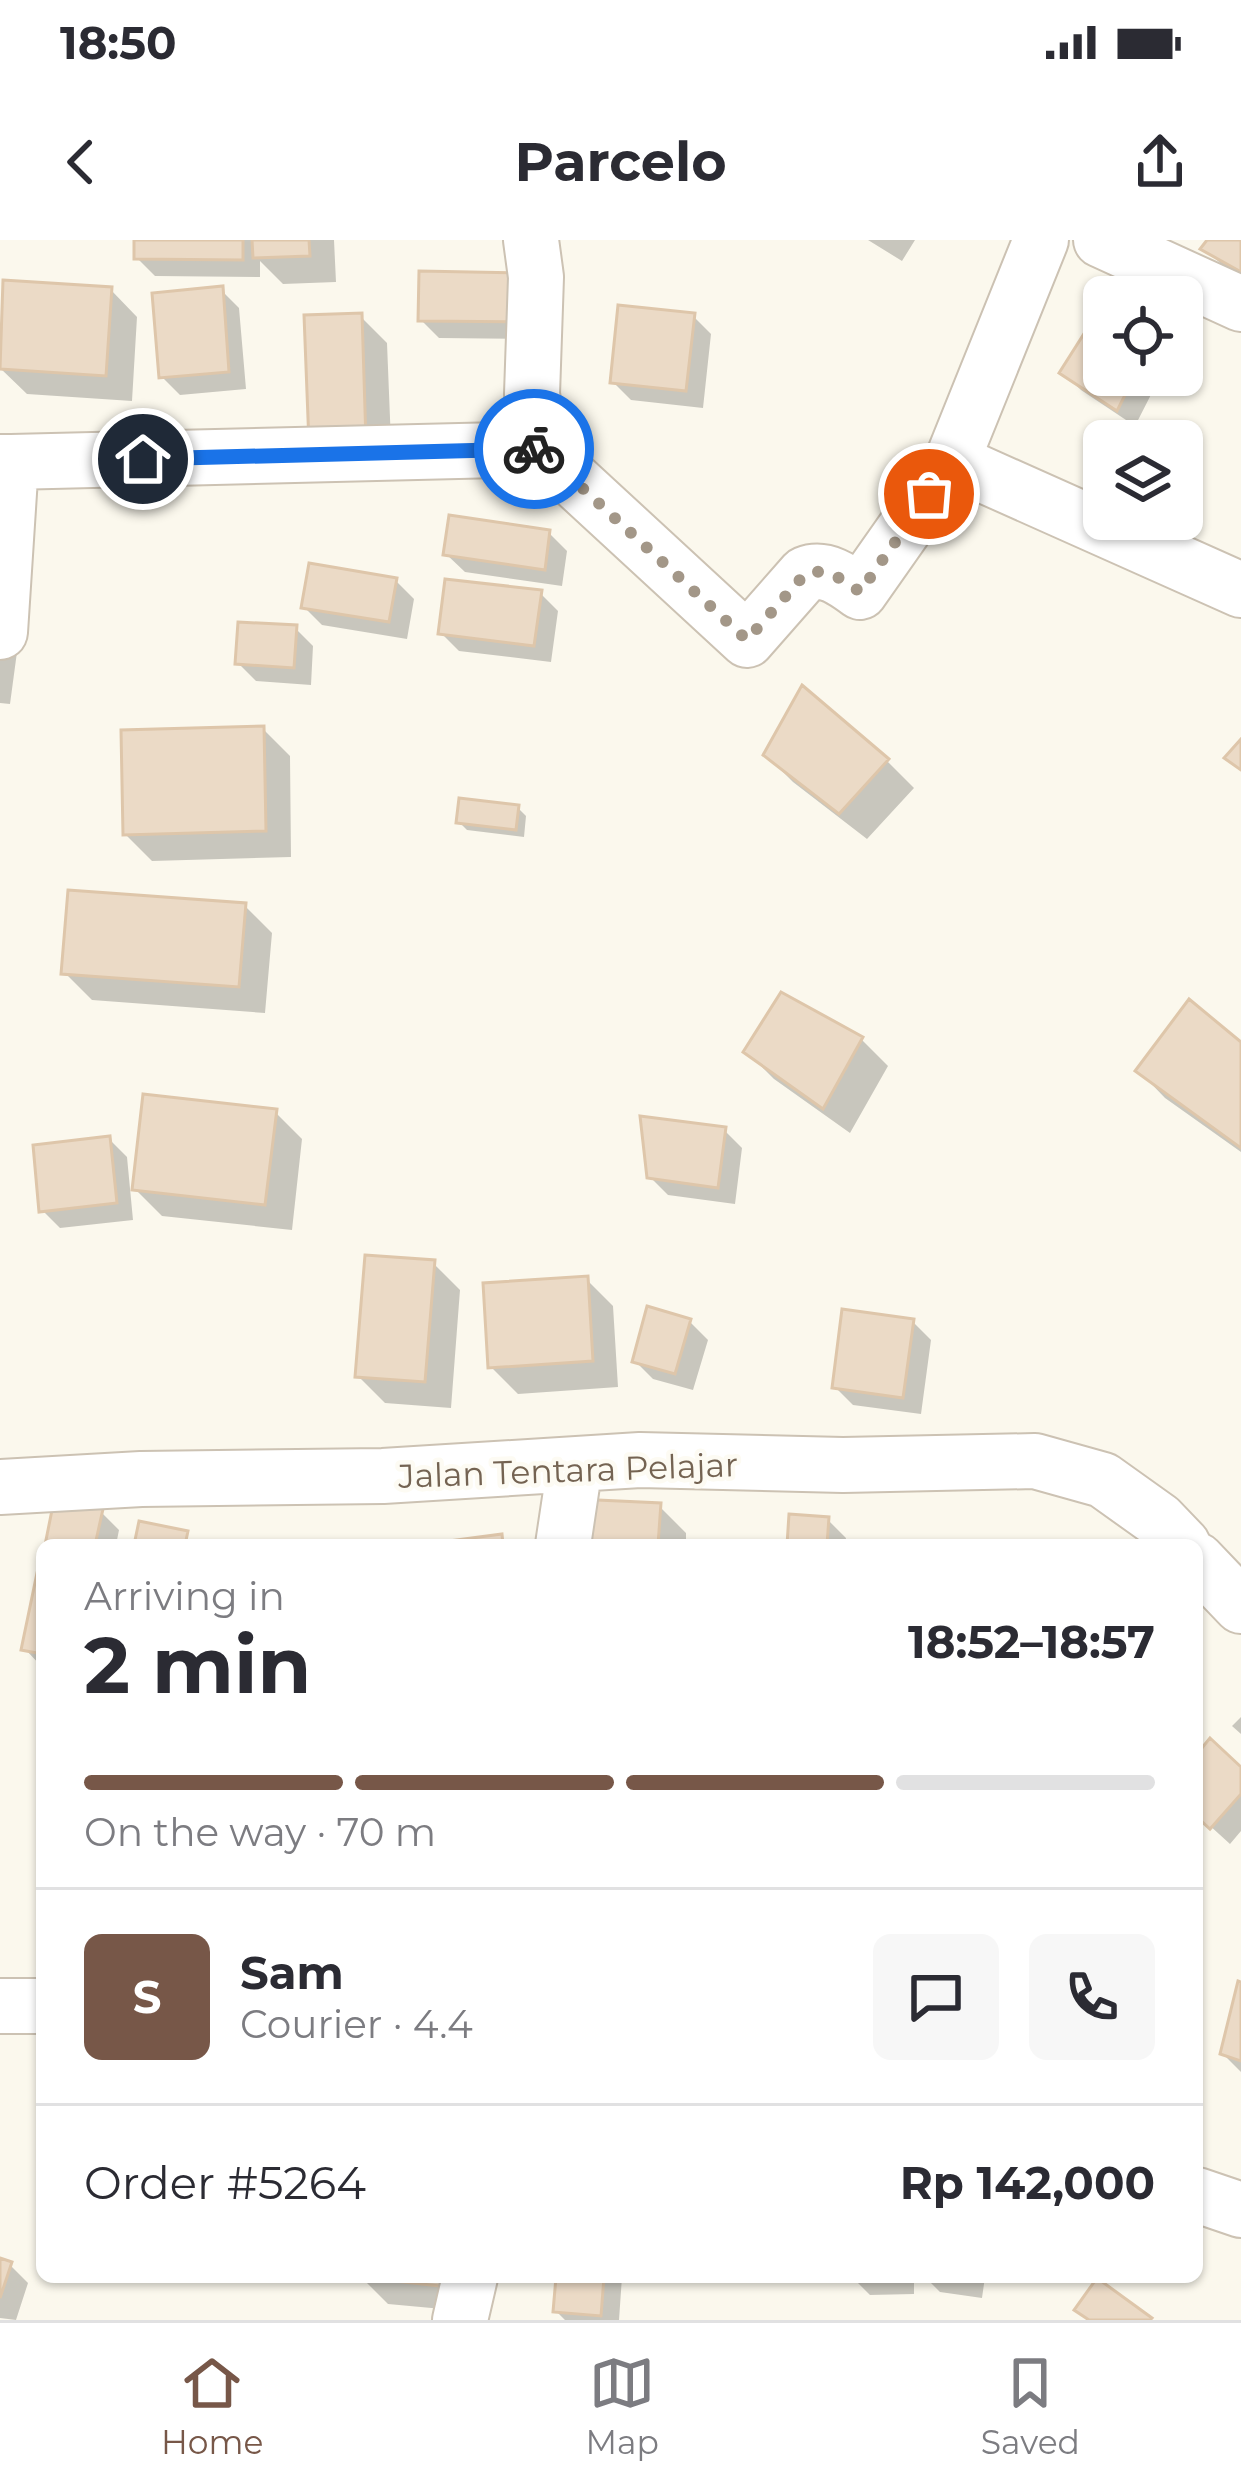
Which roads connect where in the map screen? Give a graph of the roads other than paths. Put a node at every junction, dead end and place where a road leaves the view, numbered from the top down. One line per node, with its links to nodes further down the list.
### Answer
1 (531, 240): 5 (street)
2 (1041, 240): 6 (street)
3 (1101, 240): 4 (street)
4 (1241, 304)
5 (540, 449): 6 (street); 7 (street)
6 (952, 461): 8 (street)
7 (6, 462): 9 (street)
8 (1241, 590)
9 (0, 632)
10 (575, 1465): 11 (street, Jalan Tentara Pelajar); 12 (street); 13 (street, Jalan Tentara Pelajar)
11 (0, 1486)
12 (564, 1539)
13 (1177, 1539)
14 (1203, 1566): 15 (street)
15 (1241, 1606)
16 (0, 2006): 17 (street)
17 (36, 2006)
18 (1203, 2197): 19 (street)
19 (1241, 2210)
20 (469, 2283): 21 (street)
21 (460, 2320)

